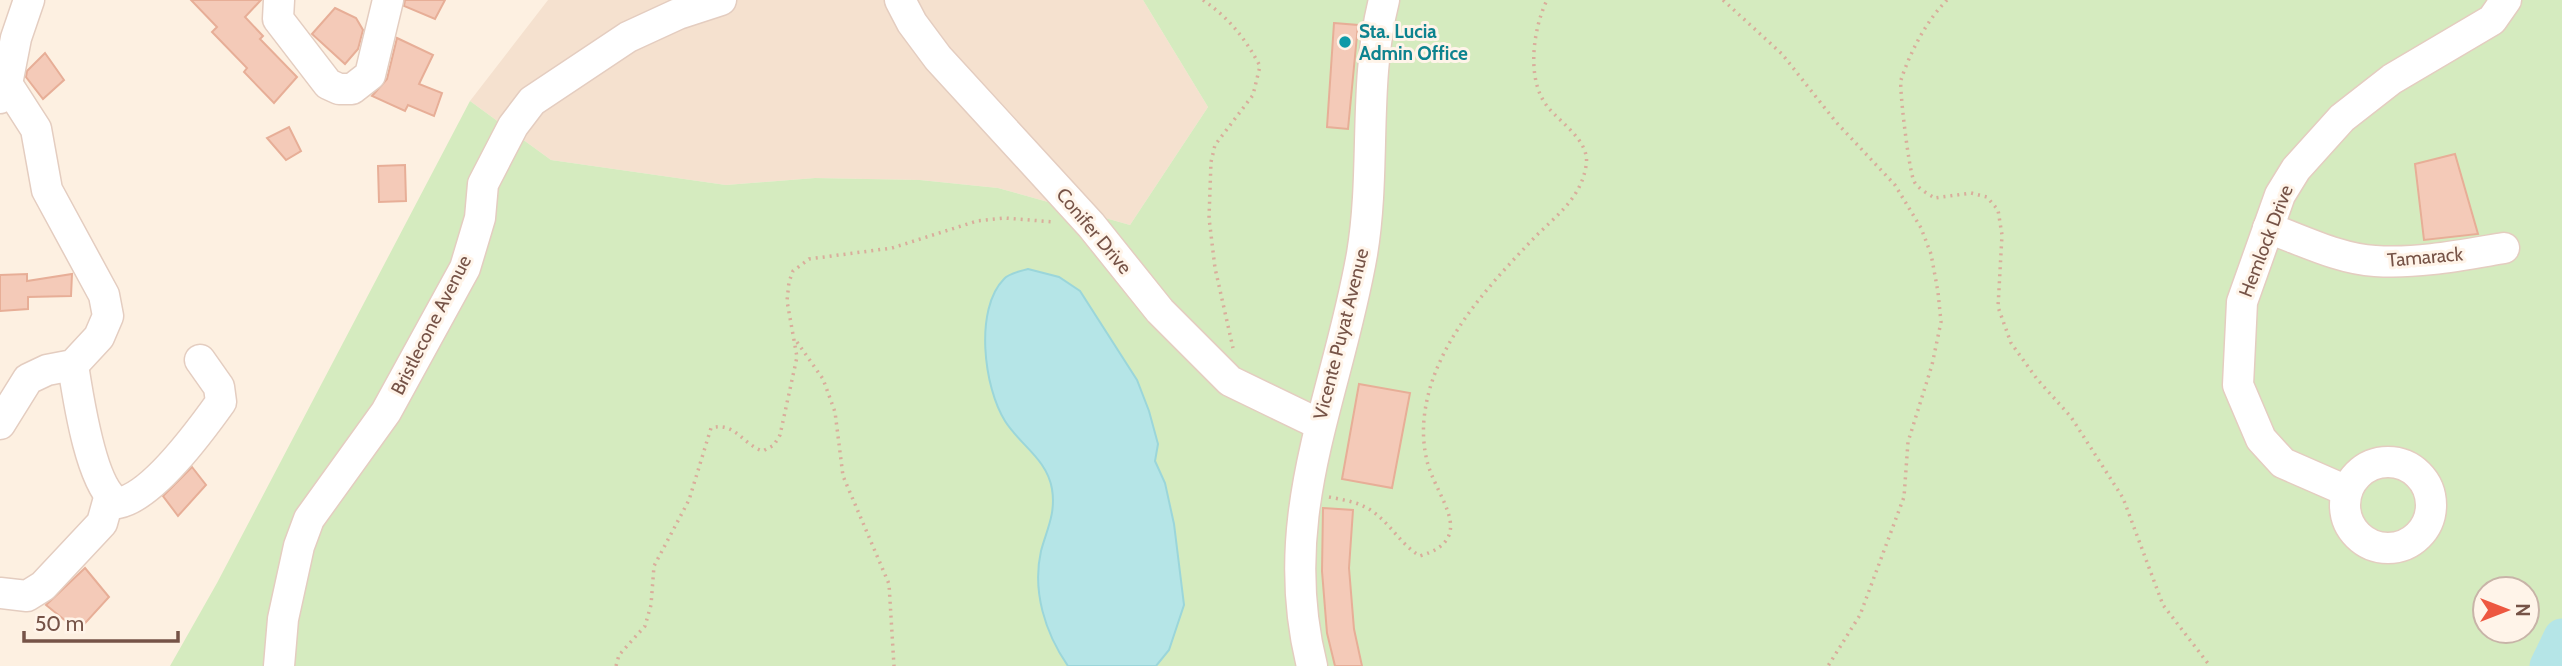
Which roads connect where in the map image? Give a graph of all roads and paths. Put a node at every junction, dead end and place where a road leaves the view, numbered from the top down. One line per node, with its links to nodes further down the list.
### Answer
1 (29, 0): 12 (street)
2 (279, 0): 3 (street)
3 (388, 0)
4 (721, 0): 26 (street, Bristlecone Avenue)
5 (900, 0): 13 (street, Conifer Drive)
6 (1203, 0): 19 (path)
7 (1384, 0): 21 (street, Vicente Puyat Avenue)
8 (1547, 0): 23 (path)
9 (1723, 0): 30 (path)
10 (1947, 0): 31 (path)
11 (2506, 0): 14 (street, Hemlock Drive)
12 (4, 91): 18 (street)
13 (1091, 225): 16 (path); 19 (street, Conifer Drive)
14 (2268, 228): 15 (street, Tamarack); 22 (street, Hemlock Drive)
15 (2504, 248)
16 (796, 340): 27 (path); 28 (path)
17 (200, 360): 24 (street)
18 (73, 365): 20 (street); 24 (street)
19 (1230, 382): 21 (street, Conifer Drive)
20 (0, 424)
21 (1319, 424): 23 (street, Vicente Puyat Avenue)
22 (2347, 491)
23 (1306, 492): 29 (street, Vicente Puyat Avenue)
24 (110, 498): 25 (street)
25 (0, 593)
26 (279, 666)
27 (617, 666)
28 (894, 666)
29 (1312, 666)
30 (1828, 666)
31 (2210, 666)

